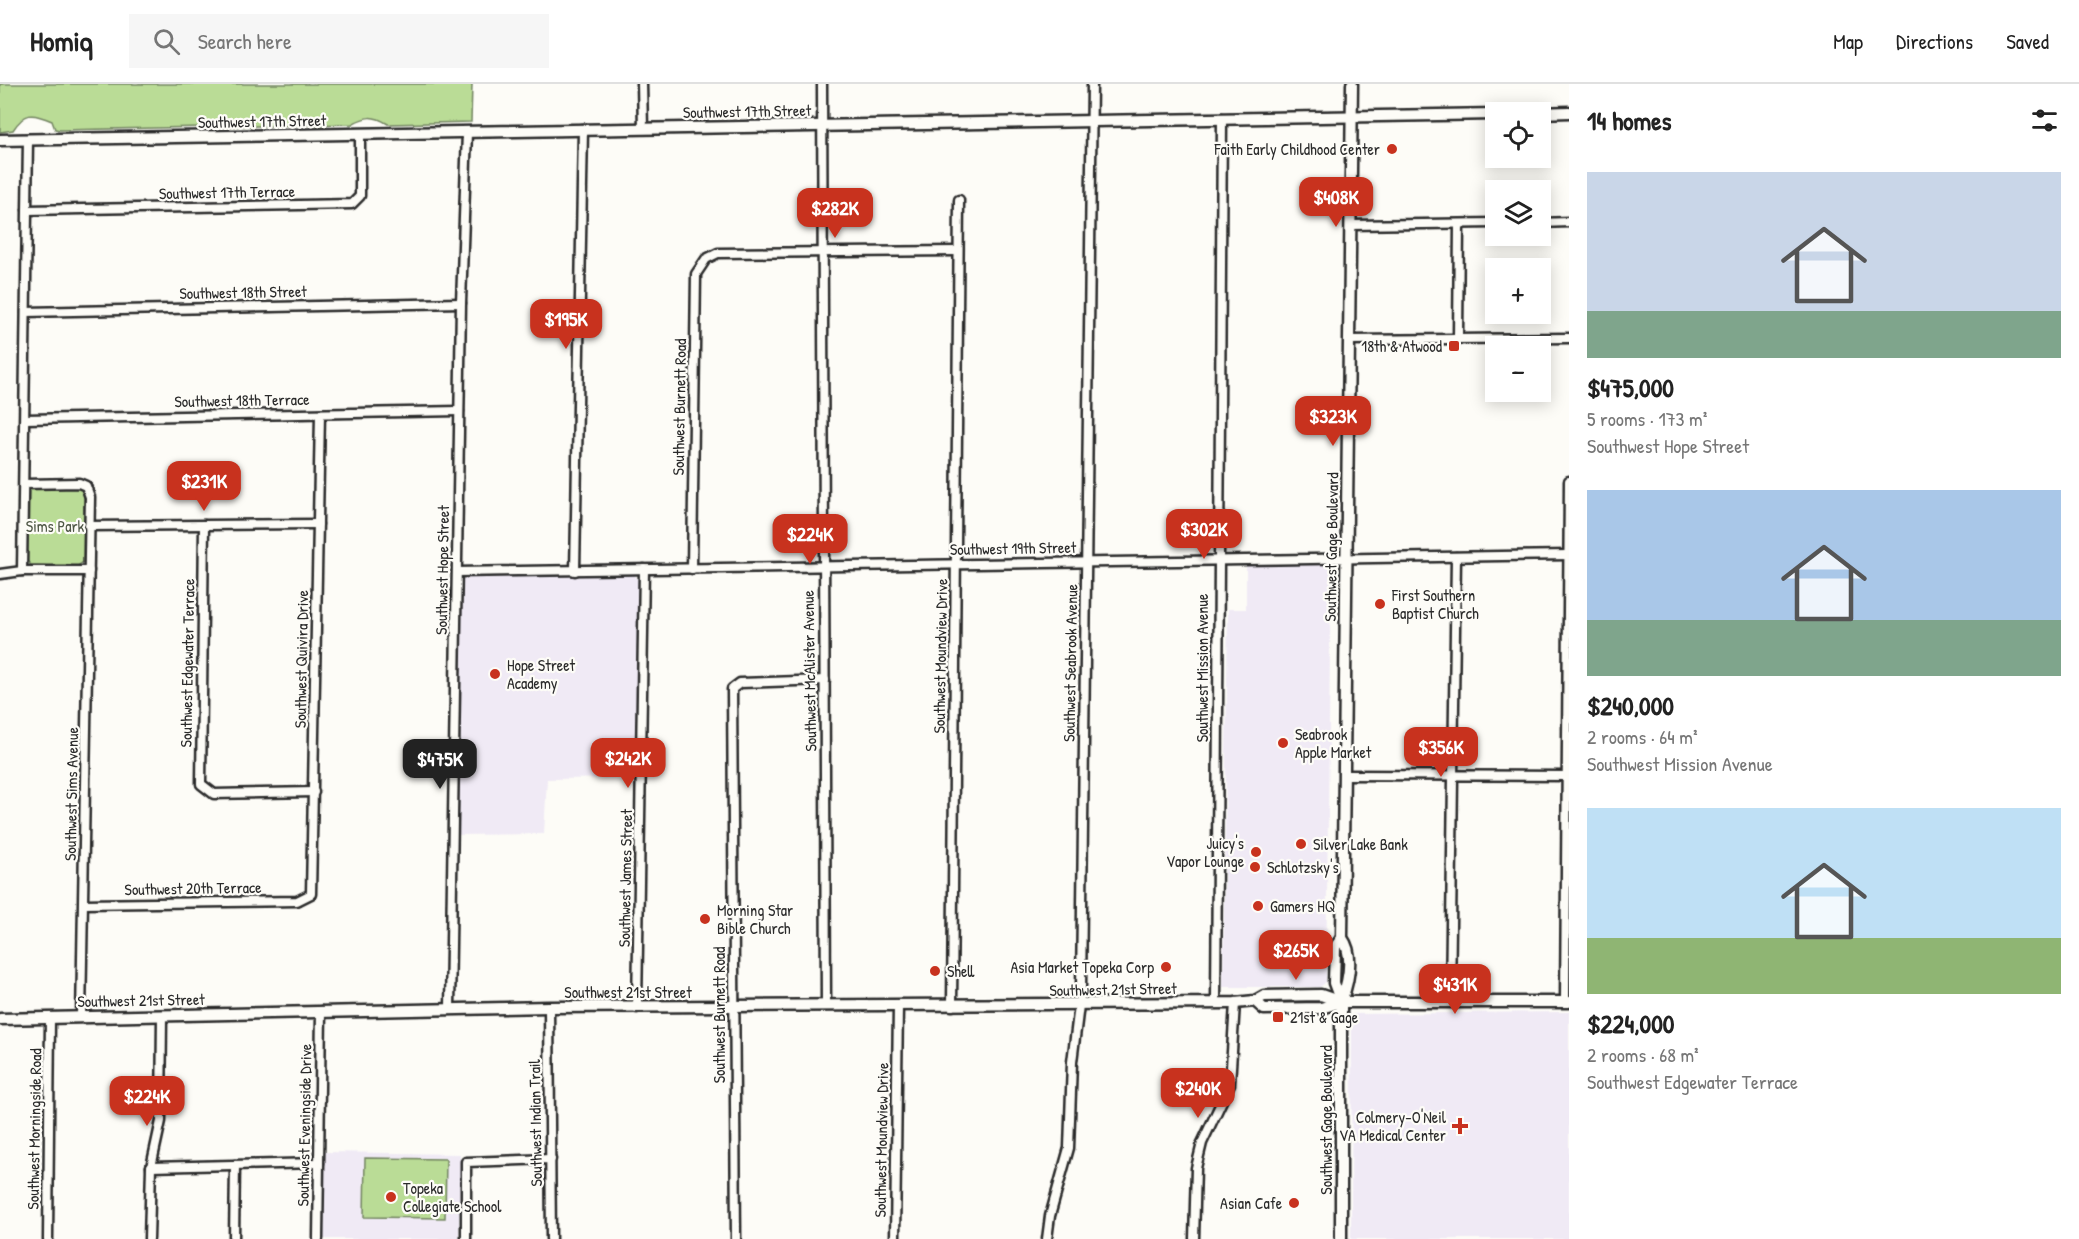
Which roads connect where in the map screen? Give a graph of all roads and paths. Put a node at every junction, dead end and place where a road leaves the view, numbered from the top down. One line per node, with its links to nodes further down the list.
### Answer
1 (642, 84): 12 (street)
2 (822, 84): 11 (street, Southwest McAlister Avenue)
3 (1092, 84): 10 (street, Southwest Seabrook Avenue)
4 (1352, 84): 8 (main road, Southwest Gage Boulevard)
5 (1569, 112): 6 (main road)
6 (1551, 113)
7 (1485, 114): 8 (main road, Southwest 17th Street)
8 (1352, 116): 9 (main road, Southwest 17th Street); 24 (main road, Southwest Gage Boulevard)
9 (1222, 118): 10 (main road, Southwest 17th Street); 43 (street, Southwest Mission Avenue)
10 (1092, 120): 11 (main road, Southwest 17th Street); 44 (street, Southwest Seabrook Avenue)
11 (822, 125): 12 (main road, Southwest 17th Street); 26 (street, Southwest McAlister Avenue)
12 (643, 128): 13 (main road, Southwest 17th Street)
13 (583, 129): 14 (main road, Southwest 17th Street); 51 (street)
14 (467, 132): 15 (main road, Southwest 17th Street); 27 (street, Southwest Hope Street)
15 (360, 134): 17 (main road, Southwest 17th Street); 19 (street, Southwest 17th Terrace)
16 (0, 140): 17 (main road, Southwest 17th Street)
17 (28, 140): 19 (street)
18 (959, 200): 25 (street, Southwest Moundview Drive)
19 (27, 210): 28 (street)
20 (1569, 222): 22 (street)
21 (1485, 223): 23 (street)
22 (1551, 223)
23 (1459, 224): 24 (street); 29 (street)
24 (1350, 225): 31 (main road, Southwest Gage Boulevard)
25 (958, 251): 26 (street); 45 (street, Southwest Moundview Drive)
26 (822, 252): 46 (street, Southwest McAlister Avenue); 47 (street, Southwest Burnett Road)
27 (461, 303): 28 (street, Southwest 18th Street); 32 (street, Southwest Hope Street)
28 (26, 312): 34 (street)
29 (1458, 338): 30 (street); 31 (street)
30 (1569, 338)
31 (1349, 340): 42 (main road, Southwest Gage Boulevard)
32 (459, 411): 33 (street, Southwest 18th Terrace); 52 (street, Southwest Hope Street)
33 (320, 414): 34 (street, Southwest 18th Terrace); 37 (street, Southwest Quivira Drive)
34 (25, 419): 36 (street)
35 (1569, 481): 40 (street)
36 (24, 484): 39 (street, Southwest Sims Avenue); 49 (street)
37 (318, 524): 38 (street); 58 (street, Southwest Quivira Drive)
38 (204, 525): 39 (street); 58 (street, Southwest Edgewater Terrace)
39 (89, 526): 50 (street, Southwest Sims Avenue)
40 (1568, 555): 41 (street, Southwest 19th Street); 57 (street)
41 (1456, 557): 42 (street, Southwest 19th Street); 56 (street)
42 (1346, 558): 43 (street, Southwest 19th Street); 55 (main road, Southwest Gage Boulevard)
43 (1217, 560): 44 (street, Southwest 19th Street); 64 (street, Southwest Mission Avenue)
44 (1086, 562): 45 (street, Southwest 19th Street); 67 (street, Southwest Seabrook Avenue)
45 (956, 564): 46 (street, Southwest 19th Street); 69 (street, Southwest Moundview Drive)
46 (823, 566): 47 (street, Southwest 19th Street); 54 (street, Southwest McAlister Avenue)
47 (692, 568): 48 (street, Southwest 19th Street)
48 (644, 569): 51 (street, Southwest 19th Street); 71 (street, Southwest James Street)
49 (22, 571): 50 (street); 53 (street)
50 (89, 571): 60 (street, Southwest Sims Avenue)
51 (575, 571): 52 (street, Southwest 19th Street)
52 (457, 572): 73 (street, Southwest Hope Street)
53 (0, 574)
54 (825, 680): 66 (street, Southwest McAlister Avenue); 72 (street, Southwest Burnett Road)
55 (1344, 775): 56 (street); 62 (main road, Southwest Gage Boulevard)
56 (1455, 776): 57 (street); 61 (street)
57 (1567, 776): 63 (street)
58 (314, 792): 59 (street, Southwest Quivira Drive)
59 (302, 900): 60 (street, Southwest 20th Terrace)
60 (84, 904): 76 (street, Southwest Sims Avenue)
61 (1450, 1000): 62 (main road, Southwest 21st Street); 63 (main road, Southwest 21st Street)
62 (1341, 1002): 65 (main road, Southwest 21st Street); 93 (main road, Southwest Gage Boulevard)
63 (1567, 1002)
64 (1216, 1003): 65 (main road, Southwest 21st Street); 67 (main road, Southwest 21st Street)
65 (1235, 1003): 92 (street)
66 (826, 1005): 68 (main road, Southwest 21st Street); 72 (main road, Southwest 21st Street)
67 (1080, 1005): 69 (main road, Southwest 21st Street); 91 (street, Southwest Seabrook Avenue)
68 (898, 1006): 69 (main road, Southwest 21st Street); 90 (street, Southwest Moundview Drive)
69 (952, 1006)
70 (549, 1007): 71 (main road, Southwest 21st Street); 73 (main road, Southwest 21st Street); 79 (street, Southwest Indian Trail)
71 (637, 1008): 72 (main road, Southwest 21st Street)
72 (734, 1008): 89 (street, Southwest Burnett Road)
73 (450, 1009): 74 (main road, Southwest 21st Street)
74 (321, 1011): 75 (main road, Southwest 21st Street); 80 (street, Southwest Eveningside Drive)
75 (162, 1015): 76 (main road, Southwest 21st Street); 82 (street)
76 (81, 1017): 77 (main road, Southwest 21st Street)
77 (50, 1018): 78 (main road, Southwest 21st Street); 83 (street, Southwest Morningside Road)
78 (0, 1019)
79 (551, 1160): 87 (street); 88 (street, Southwest Indian Trail)
80 (319, 1163): 81 (street); 86 (street, Southwest Eveningside Drive)
81 (235, 1165): 82 (street); 85 (street)
82 (151, 1167): 84 (street)
83 (48, 1239)
84 (149, 1239)
85 (234, 1239)
86 (318, 1239)
87 (466, 1239)
88 (551, 1239)
89 (736, 1239)
90 (895, 1239)
91 (1047, 1239)
92 (1194, 1239)
93 (1341, 1239)

